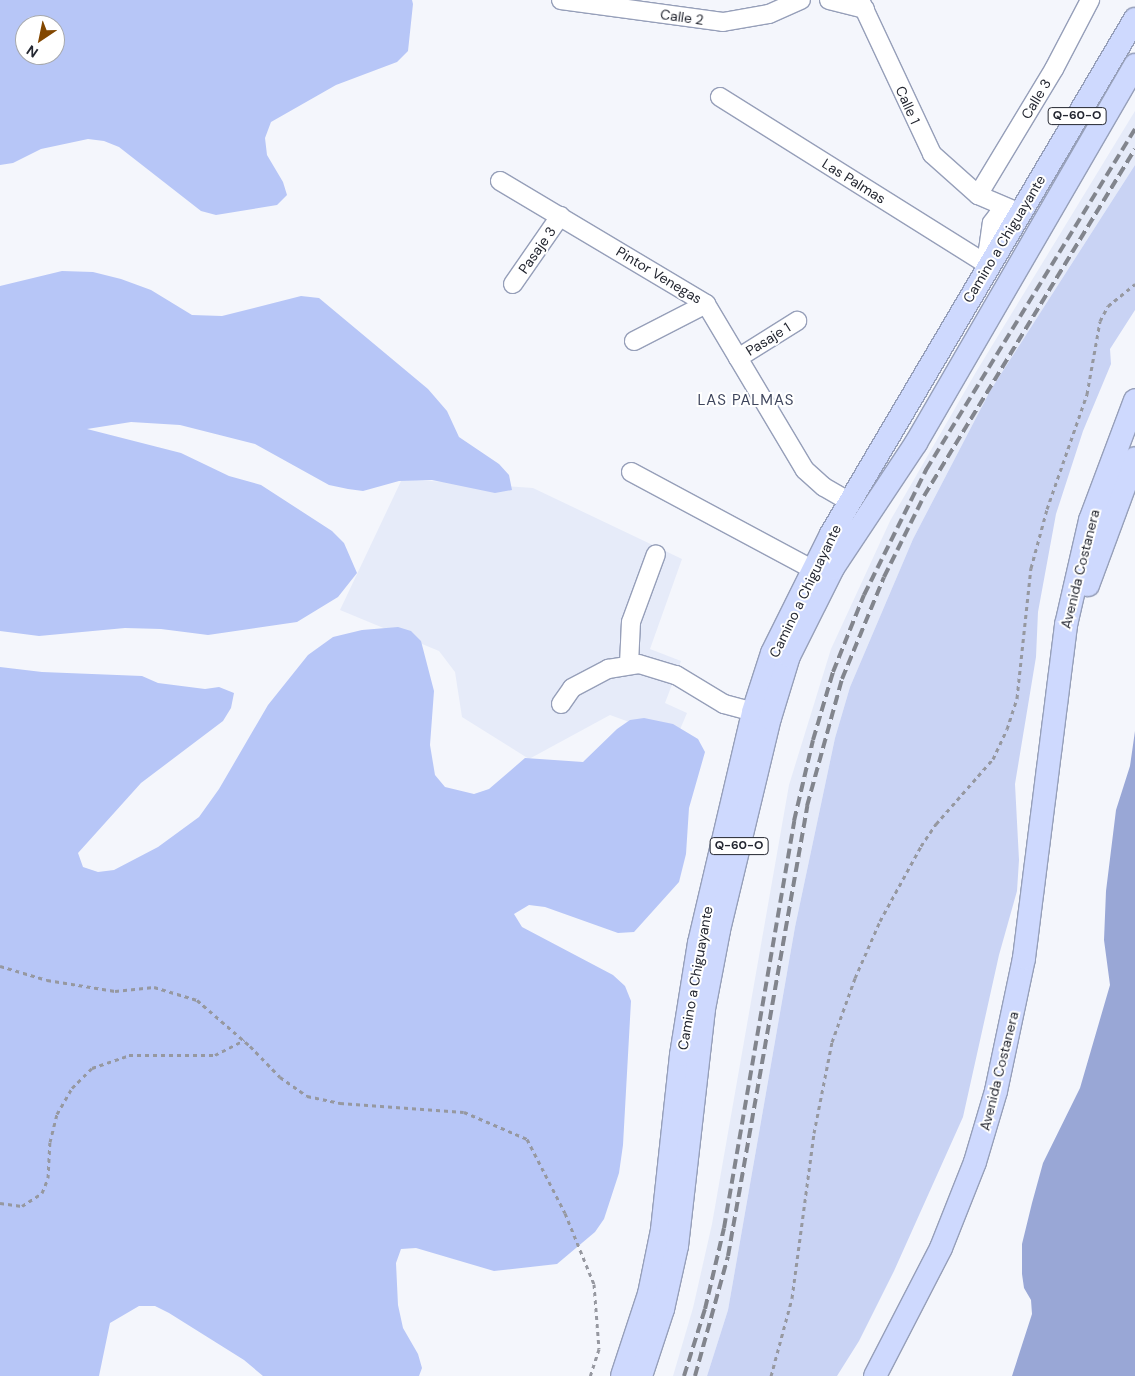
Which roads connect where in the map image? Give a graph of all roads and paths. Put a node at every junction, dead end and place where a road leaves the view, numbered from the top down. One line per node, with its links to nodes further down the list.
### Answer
1 (561, 0): 2 (street, Calle 2)
2 (801, 0)
3 (829, 0): 5 (street)
4 (1090, 0): 10 (street, Calle 3)
5 (862, 5): 10 (street, Calle 1)
6 (1135, 19): 11 (main road, Camino a Chiguayante / Q-60-O)
7 (1135, 65): 14 (main road, Camino a Chiguayante / Q-60-O)
8 (720, 97): 15 (street, Las Palmas)
9 (500, 181): 12 (street, Pintor Venegas)
10 (978, 195): 11 (street, Calle 1); 13 (street, Calle 1)
11 (1016, 212): 13 (street); 14 (main road); 15 (main road, Camino a Chiguayante / Q-60-O)
12 (560, 216): 16 (street, Pasaje 3); 18 (street, Pintor Venegas)
13 (995, 219): 15 (street)
14 (1025, 254): 37 (main road, Camino a Chiguayante / Q-60-O)
15 (989, 266): 25 (main road, Camino a Chiguayante / Q-60-O)
16 (513, 284)
17 (1135, 284): 38 (path)
18 (706, 304): 20 (street); 21 (street, Pintor Venegas)
19 (797, 321): 21 (street, Pasaje 1)
20 (634, 341)
21 (738, 358): 25 (street, Pintor Venegas)
22 (1135, 400): 31 (main road, Avenida Costanera)
23 (1135, 458): 31 (main road, Avenida Costanera)
24 (631, 472): 27 (street)
25 (850, 502): 27 (main road, Camino a Chiguayante / Q-60-O)
26 (656, 554): 28 (street)
27 (812, 569): 30 (main road, Camino a Chiguayante / Q-60-O)
28 (629, 664): 29 (street); 30 (street)
29 (561, 704)
30 (753, 712): 36 (main road, Camino a Chiguayante / Q-60-O)
31 (1050, 744): 39 (main road, Avenida Costanera)
32 (0, 966): 33 (path)
33 (244, 1040): 34 (path); 35 (path)
34 (0, 1203)
35 (590, 1376)
36 (622, 1376)
37 (641, 1376)
38 (771, 1376)
39 (875, 1376)

